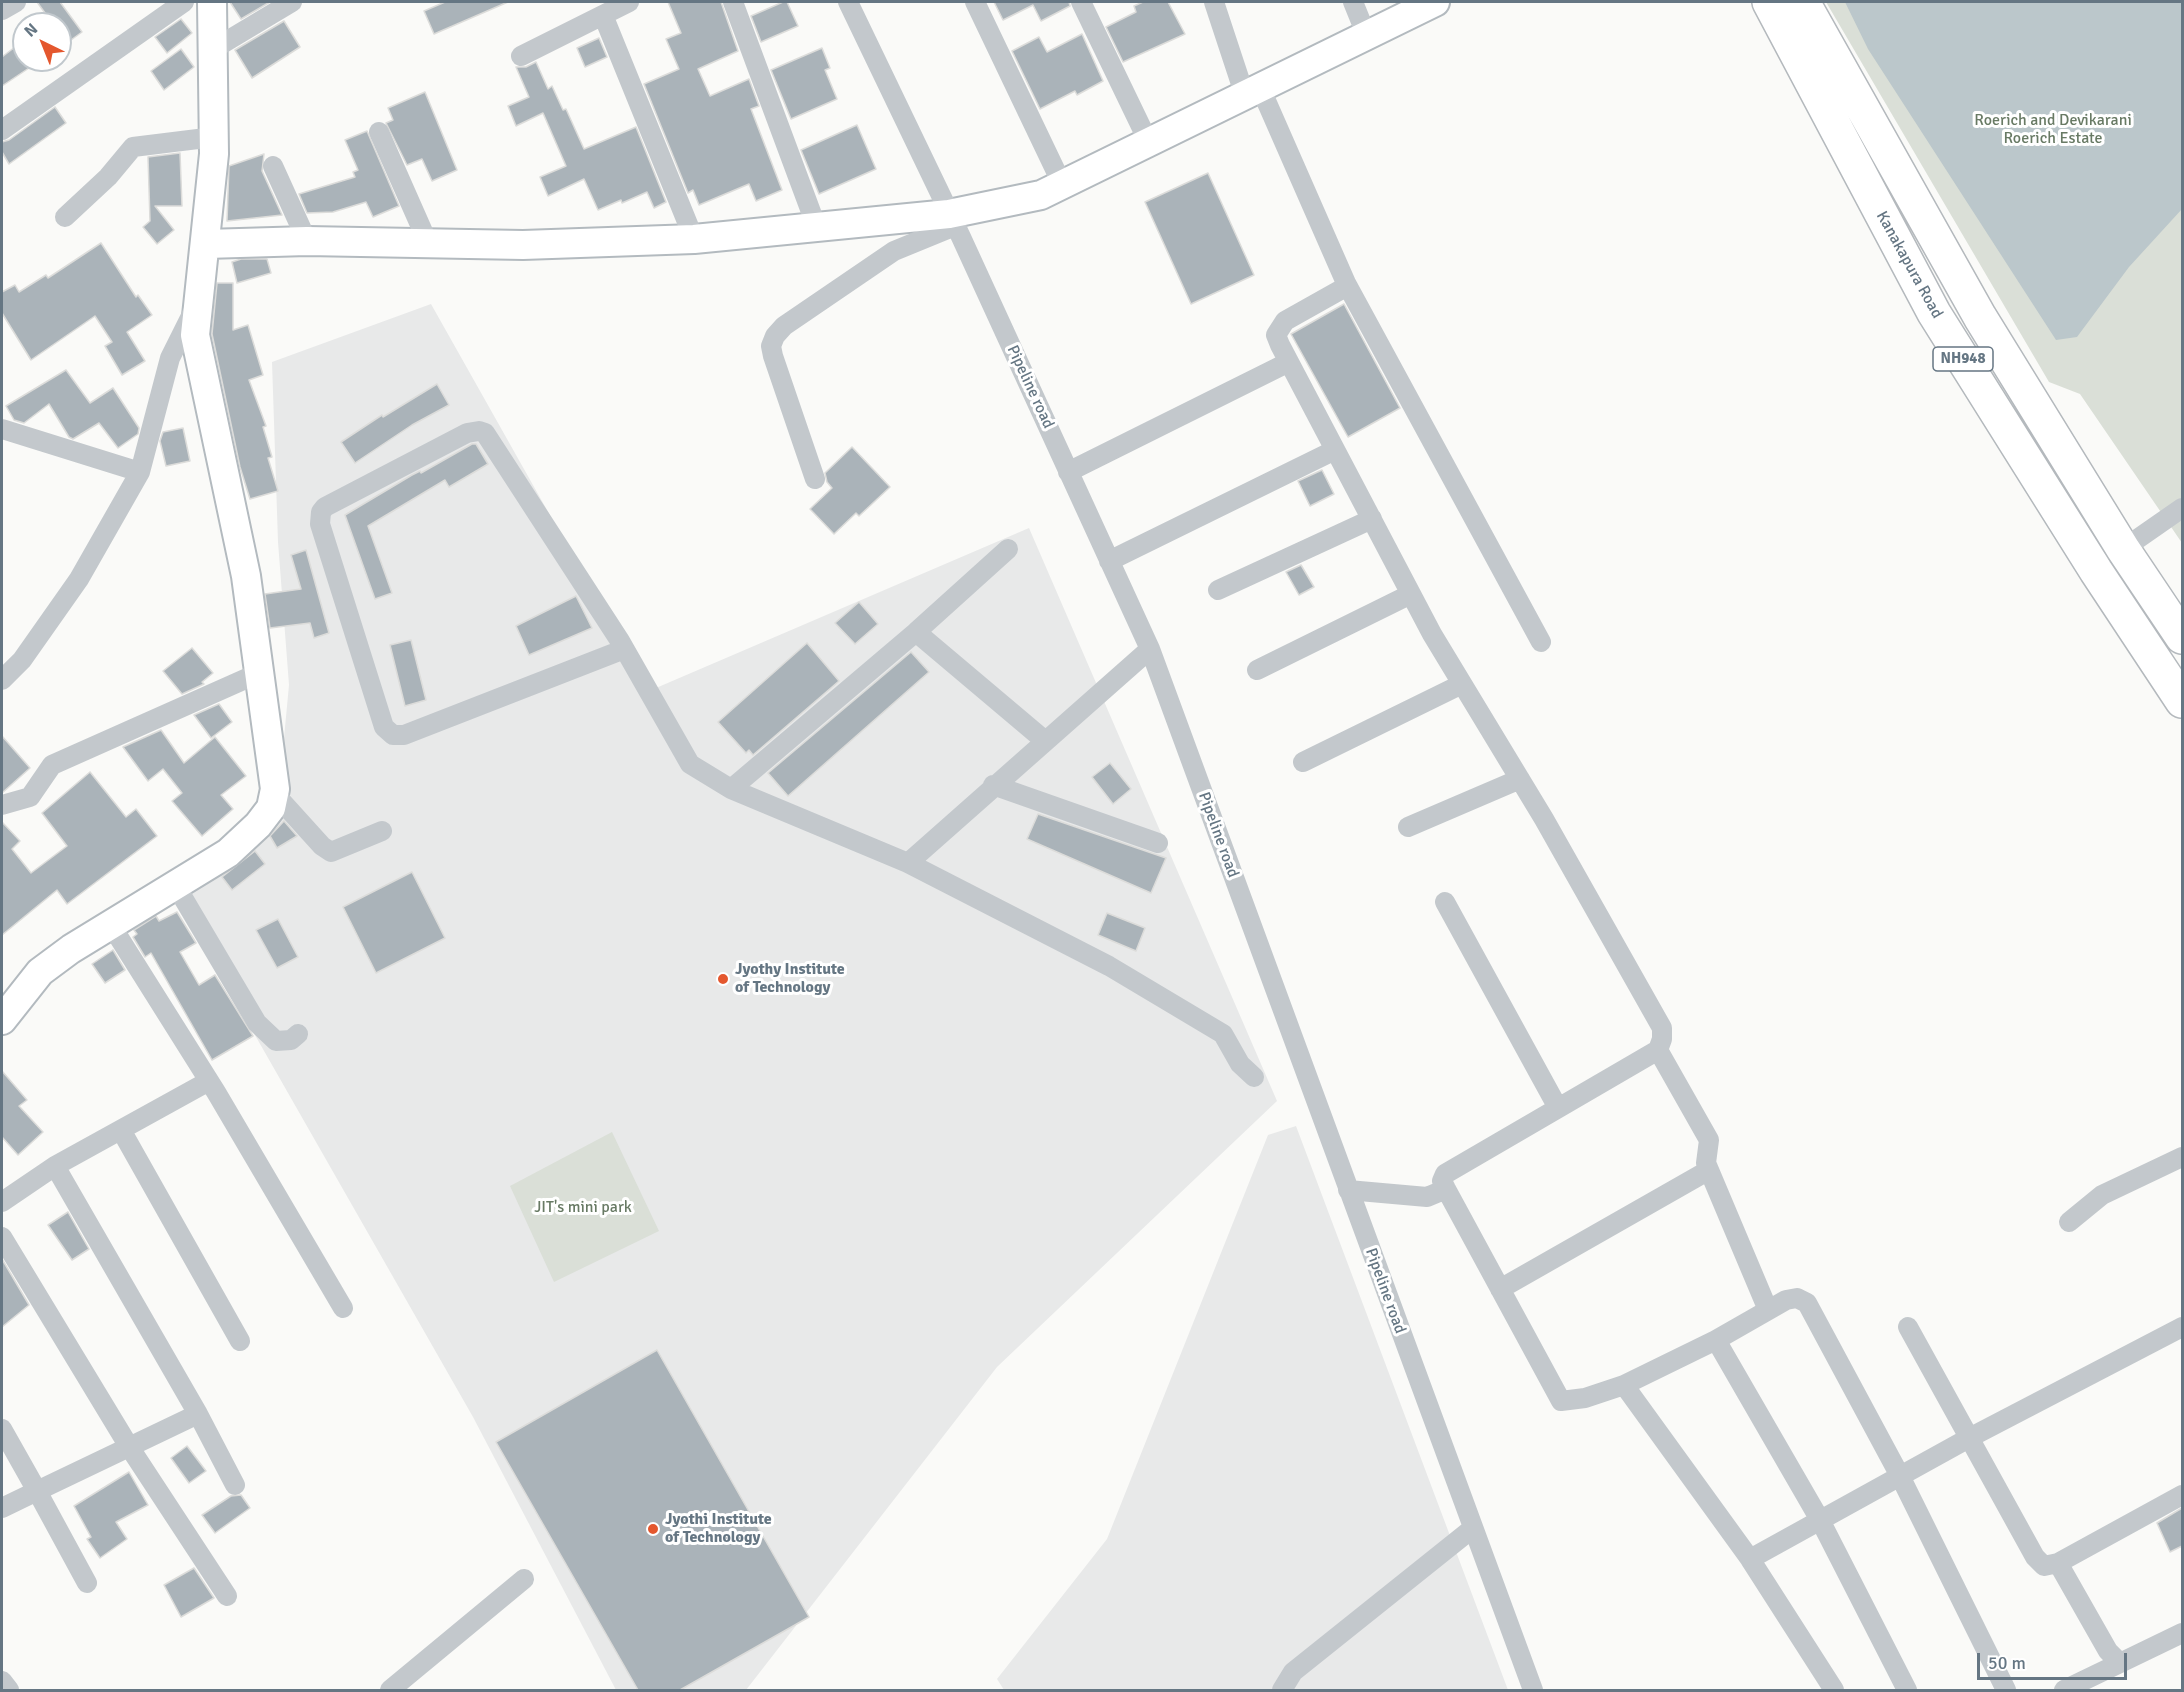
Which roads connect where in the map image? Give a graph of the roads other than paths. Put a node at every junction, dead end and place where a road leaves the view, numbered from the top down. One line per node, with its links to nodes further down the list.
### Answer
1 (16, 2): 15 (street)
2 (184, 2): 21 (street)
3 (212, 2): 18 (street)
4 (292, 2): 18 (street)
5 (629, 2): 16 (street)
6 (733, 2): 29 (street)
7 (848, 2): 28 (street, Pipeline road)
8 (975, 2): 26 (street)
9 (1081, 2): 24 (street)
10 (1214, 2): 20 (street)
11 (1353, 2): 17 (street)
12 (1435, 2): 17 (street)
13 (1769, 2): 58 (highway, Kanakapura Road / NH948)
14 (1803, 2): 45 (highway, NH948)
15 (2, 10)
16 (603, 15): 19 (street); 30 (street)
17 (1366, 34): 20 (street)
18 (212, 50): 23 (street)
19 (521, 56)
20 (1252, 90): 24 (street); 34 (street)
21 (2, 130)
22 (379, 132): 32 (street)
23 (214, 137): 27 (street); 33 (street)
24 (1148, 141): 26 (street)
25 (273, 166): 31 (street)
26 (1062, 184): 28 (street)
27 (65, 217)
28 (952, 220): 29 (street); 40 (street, Pipeline road); 41 (street)
29 (818, 228): 30 (street)
30 (694, 239): 32 (street)
31 (307, 241): 32 (street); 33 (street)
32 (428, 243)
33 (206, 244): 35 (street)
34 (1346, 283): 36 (street); 51 (street)
35 (197, 305): 39 (street); 55 (street)
36 (1289, 362): 38 (street); 40 (street)
37 (2, 429): 39 (street)
38 (1335, 450): 43 (street); 46 (street)
39 (140, 472): 56 (street)
40 (1068, 472): 46 (street, Pipeline road)
41 (815, 479)
42 (2182, 508): 45 (street)
43 (1372, 519): 47 (street); 48 (street)
44 (1008, 549): 49 (street)
45 (2123, 549): 50 (highway, NH948)
46 (1109, 561): 52 (street, Pipeline road)
47 (1218, 590)
48 (1412, 594): 54 (street); 57 (street)
49 (915, 632): 59 (street); 63 (street)
50 (2182, 637)
51 (1541, 642)
52 (1150, 649): 59 (street); 84 (street, Pipeline road)
53 (622, 650): 53 (street); 63 (street)
54 (1257, 670)
55 (261, 672): 64 (street); 65 (street)
56 (2, 680)
57 (1462, 684): 60 (street); 61 (street)
58 (2182, 701)
59 (1044, 740): 62 (street)
60 (1303, 762)
61 (1520, 779): 66 (street); 75 (street)
62 (993, 785): 68 (street); 69 (street)
63 (731, 789): 69 (street)
64 (274, 793): 67 (street); 70 (street)
65 (2, 805)
66 (1408, 827)
67 (382, 831)
68 (1158, 843)
69 (908, 863): 76 (street)
70 (176, 886): 72 (street); 74 (street)
71 (1445, 902): 78 (street)
72 (111, 925): 73 (street); 77 (street)
73 (2, 1020)
74 (298, 1034)
75 (1658, 1050): 78 (street); 82 (street)
76 (1254, 1077)
77 (209, 1081): 79 (street); 89 (street)
78 (1558, 1108): 83 (street)
79 (122, 1130): 81 (street); 94 (street)
80 (2182, 1157): 86 (street)
81 (55, 1166): 85 (street); 96 (street)
82 (1709, 1170): 88 (street); 90 (street)
83 (1446, 1189): 84 (street); 88 (street)
84 (1348, 1190): 106 (street, Pipeline road)
85 (2, 1202)
86 (2069, 1222)
87 (2, 1237): 99 (street)
88 (1500, 1289): 95 (street)
89 (343, 1308)
90 (1768, 1310): 93 (street); 100 (street)
91 (1908, 1326): 98 (street)
92 (2182, 1327): 98 (street)
93 (1716, 1340): 95 (street); 105 (street)
94 (240, 1341)
95 (1624, 1385): 107 (street)
96 (198, 1414): 99 (street); 101 (street)
97 (2, 1429): 102 (street)
98 (1969, 1438): 100 (street); 108 (street)
99 (128, 1445): 102 (street); 111 (street)
100 (1900, 1476): 105 (street); 121 (street)
101 (235, 1485)
102 (37, 1491): 104 (street); 110 (street)
103 (2182, 1495): 108 (street)
104 (2, 1508)
105 (1820, 1520): 107 (street); 120 (street)
106 (1473, 1528): 117 (street); 118 (street, Pipeline road)
107 (1750, 1559): 119 (street)
108 (2058, 1563): 113 (street)
109 (524, 1579): 116 (street)
110 (87, 1583)
111 (227, 1596)
112 (2182, 1633): 113 (street)
113 (2120, 1663): 122 (street)
114 (2, 1681): 115 (street)
115 (9, 1690)
116 (390, 1690)
117 (1282, 1690)
118 (1533, 1690)
119 (1834, 1690)
120 (1906, 1690)
121 (2006, 1690)
122 (2064, 1690)

